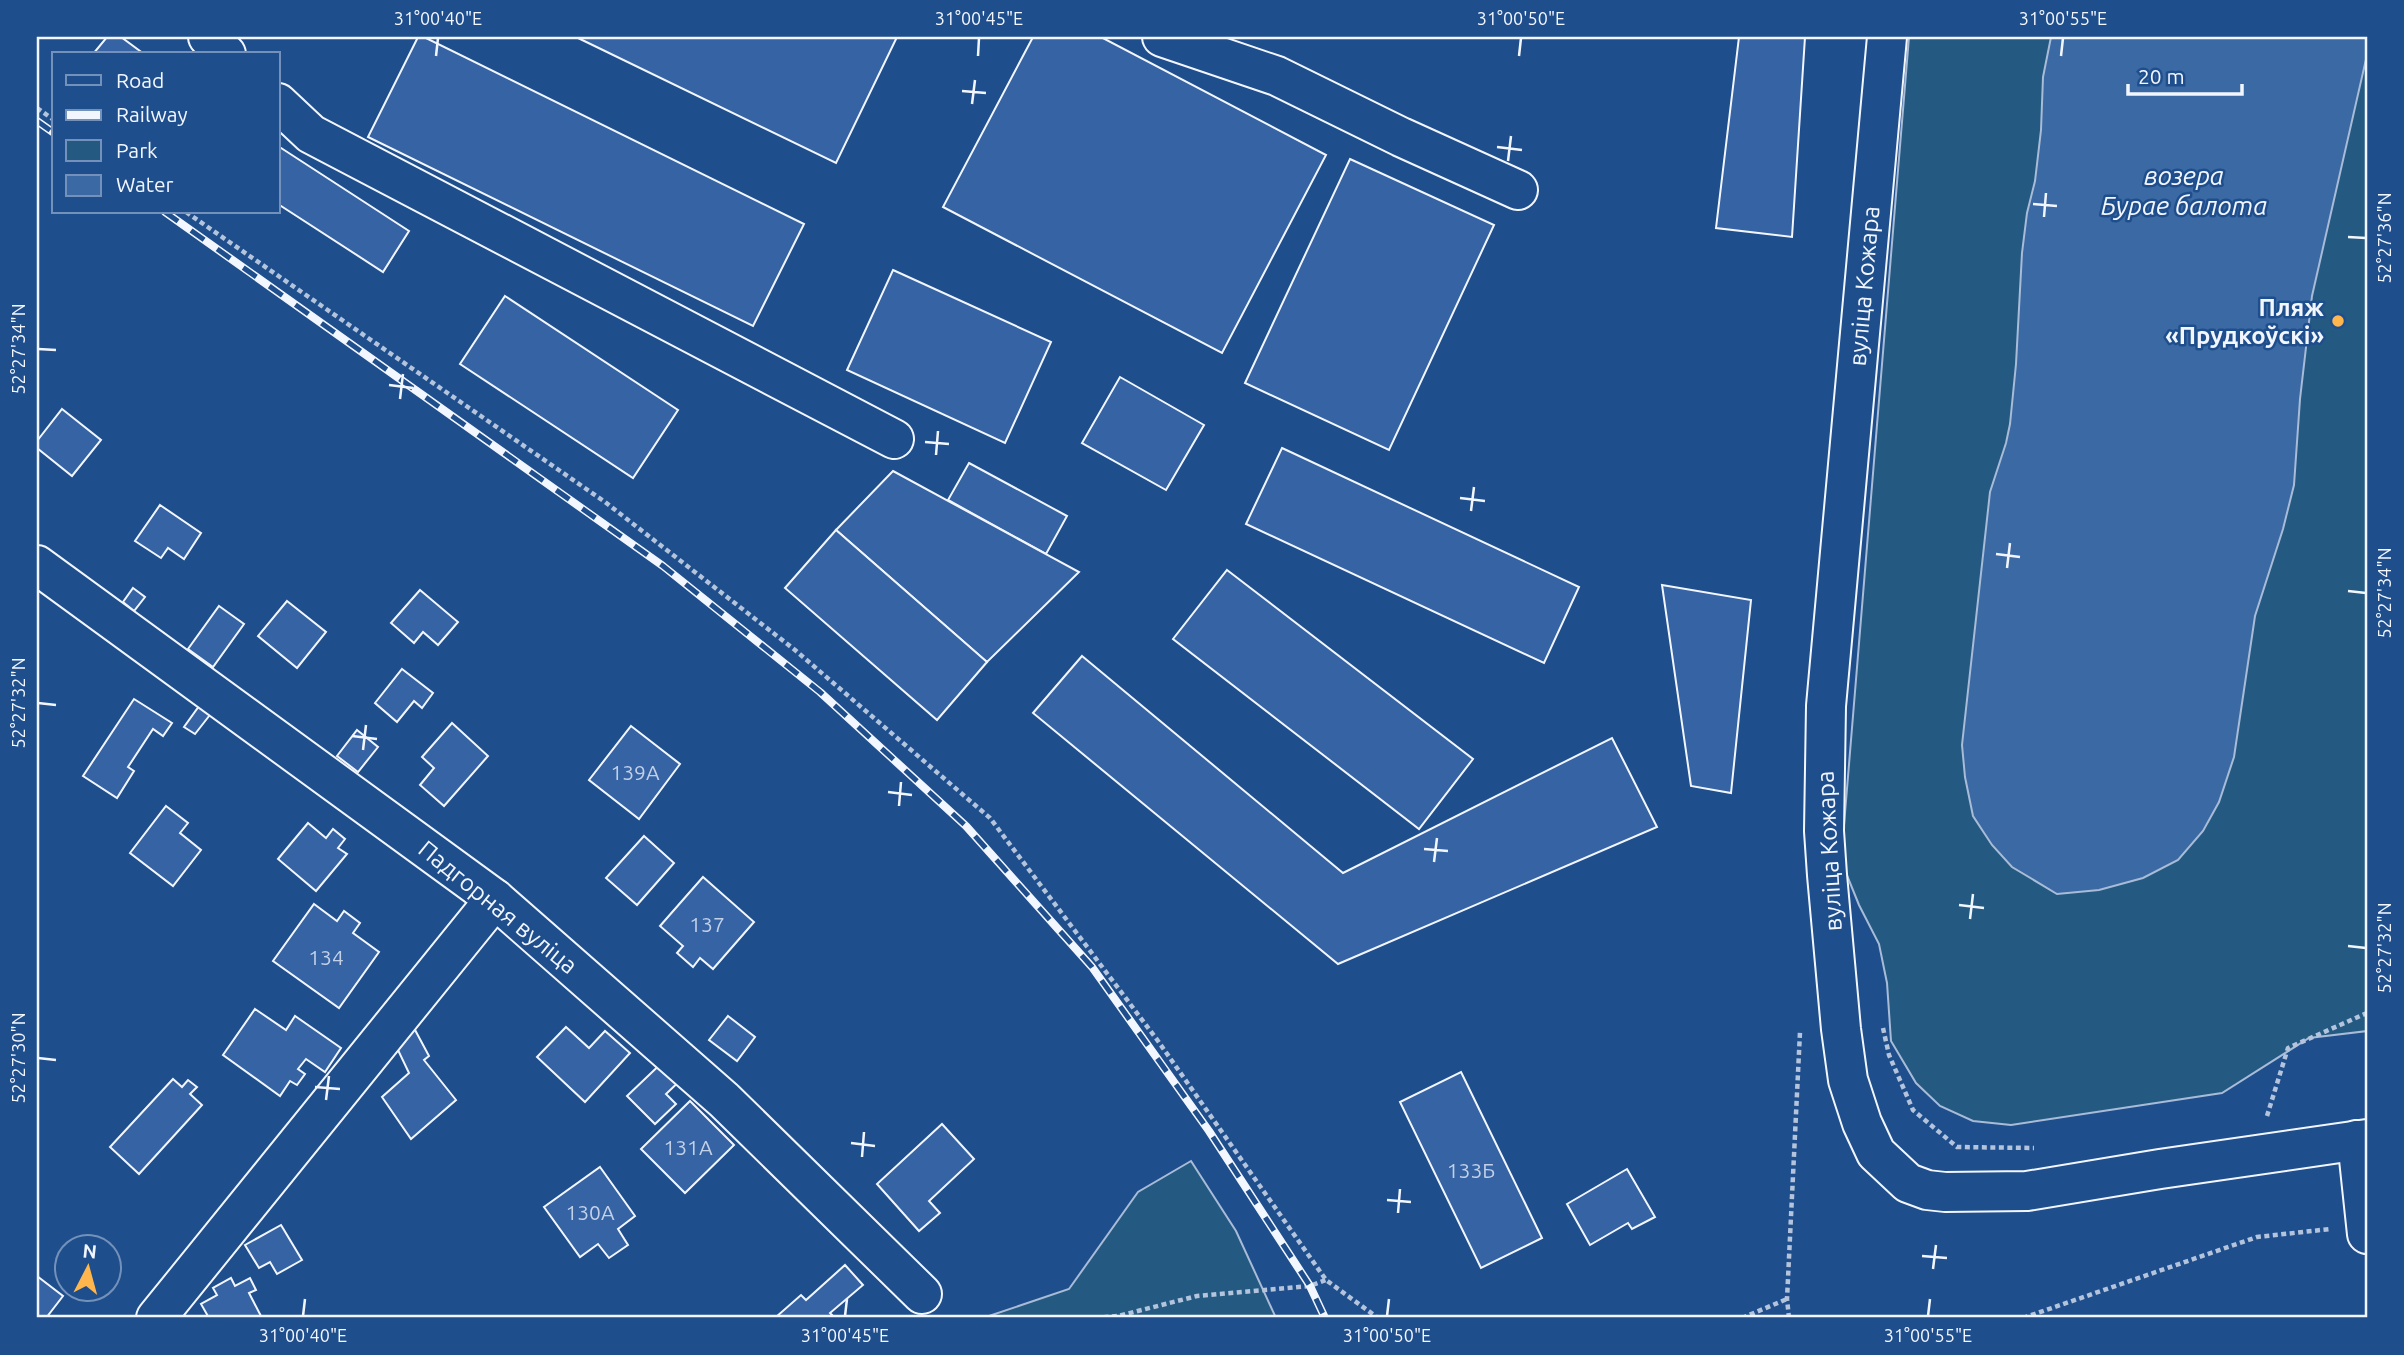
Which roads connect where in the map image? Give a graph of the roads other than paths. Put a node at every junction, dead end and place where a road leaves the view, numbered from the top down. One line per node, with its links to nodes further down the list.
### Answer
1 (208, 37): 4 (street)
2 (1162, 37): 6 (street)
3 (1887, 37): 10 (street, вуліца Кожара)
4 (224, 52)
5 (280, 105): 7 (street)
6 (1518, 190)
7 (894, 439)
8 (37, 565): 9 (street, Падгорная вуліца)
9 (495, 899): 12 (street, Падгорная вуліца); 13 (street)
10 (2362, 1139): 11 (street)
11 (2367, 1229)
12 (922, 1294)
13 (156, 1318)

